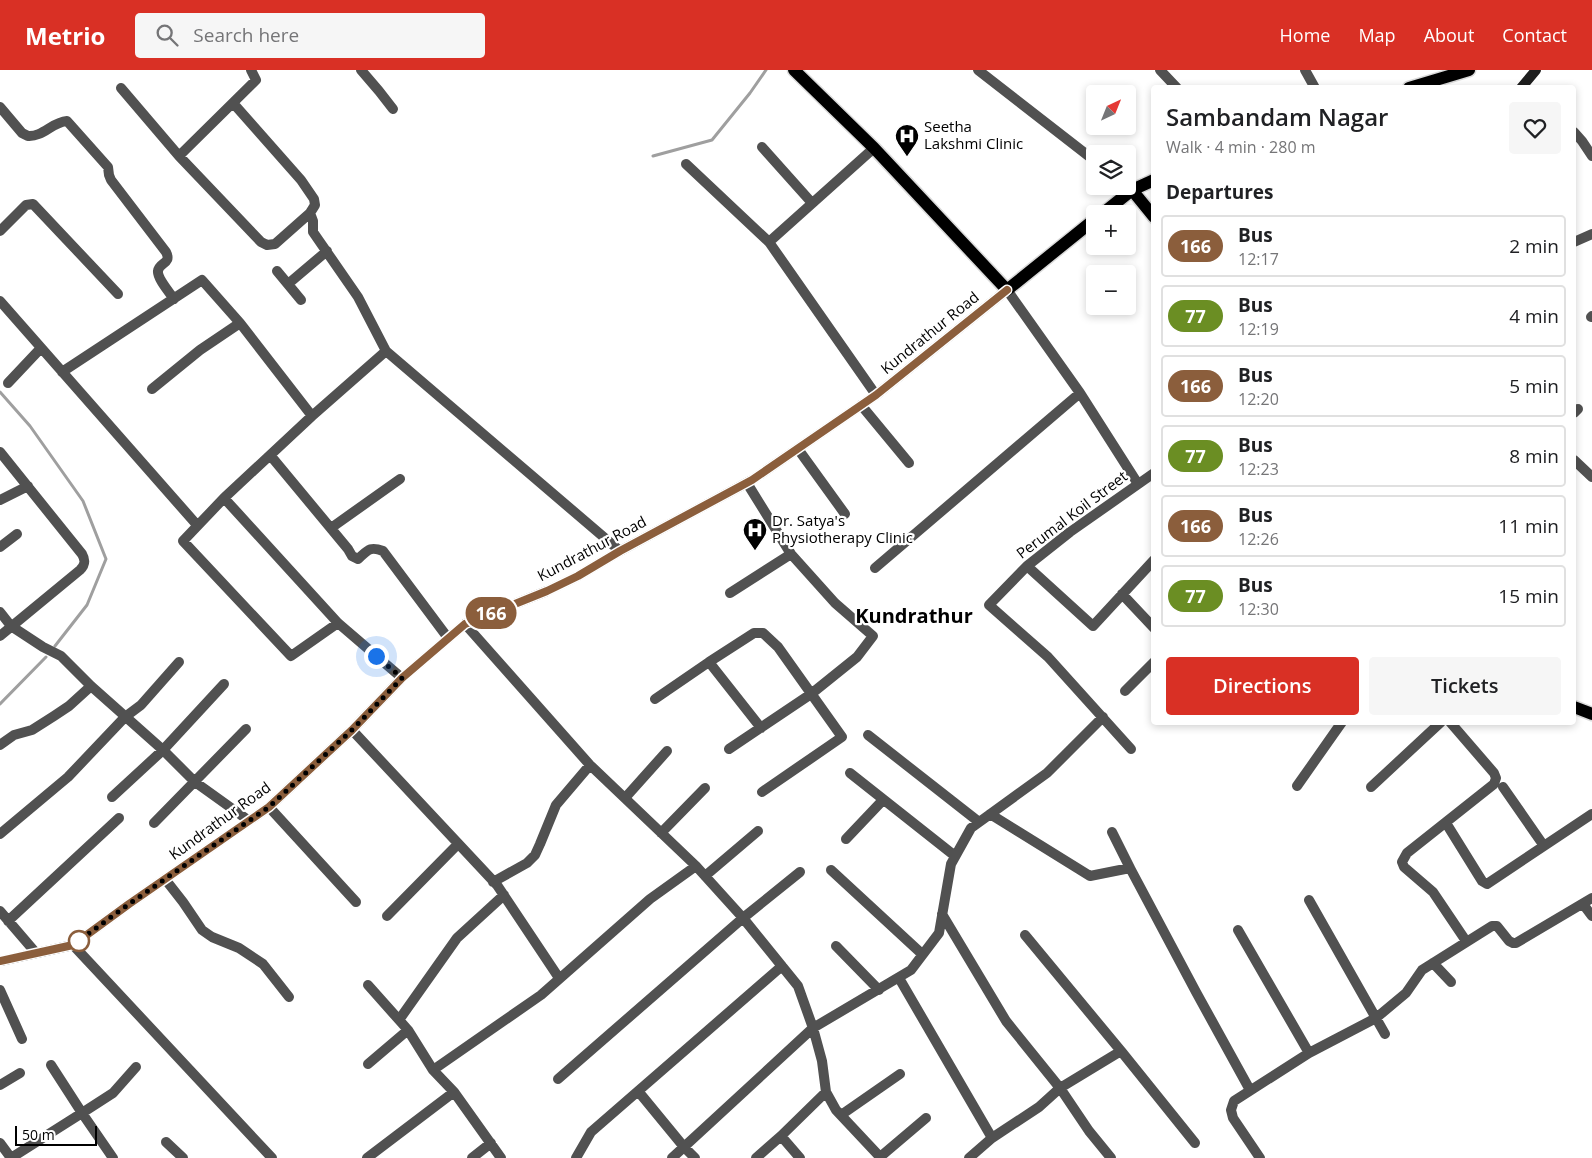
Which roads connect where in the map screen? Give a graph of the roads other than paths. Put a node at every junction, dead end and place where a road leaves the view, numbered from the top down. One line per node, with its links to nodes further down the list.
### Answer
1 (251, 70): 14 (street)
2 (361, 70): 16 (street)
3 (794, 70): 19 (main road)
4 (978, 70): 20 (street)
5 (1160, 70): 9 (street)
6 (1305, 70): 10 (street)
7 (1469, 70): 11 (main road)
8 (1536, 70): 12 (street)
9 (1174, 85)
10 (1313, 85)
11 (1418, 85)
12 (1524, 85)
13 (122, 88): 21 (street)
14 (233, 103): 21 (street); 30 (street)
15 (0, 108): 42 (street)
16 (393, 109)
17 (1576, 134): 22 (street)
18 (762, 147): 28 (street)
19 (874, 148): 28 (street); 40 (main road)
20 (1086, 154)
21 (180, 156): 30 (street)
22 (1592, 156)
23 (686, 164): 36 (street)
24 (1151, 181): 25 (main road)
25 (1136, 186)
26 (1122, 195): 29 (main road)
27 (1136, 195): 31 (main road)
28 (812, 203): 36 (street)
29 (1112, 205)
30 (310, 213): 37 (street)
31 (1151, 213)
32 (1086, 226): 40 (main road)
33 (0, 231): 41 (street)
34 (1592, 234): 35 (street)
35 (1576, 241)
36 (769, 242): 52 (street)
37 (327, 251): 39 (street); 47 (street)
38 (277, 271): 39 (street)
39 (288, 284): 43 (street)
40 (1007, 290): 51 (street); 52 (street, Kundrathur Road)
41 (118, 294)
42 (174, 299): 45 (street); 48 (street)
43 (301, 300)
44 (1, 306): 46 (street)
45 (240, 323): 50 (street); 54 (street)
46 (41, 348): 48 (street); 49 (street)
47 (386, 351): 54 (street); 73 (street)
48 (62, 372): 69 (street)
49 (8, 383)
50 (152, 389)
51 (1080, 393): 64 (street); 77 (street)
52 (876, 395): 53 (street, Kundrathur Road)
53 (861, 405): 55 (street, Kundrathur Road); 59 (street)
54 (312, 416): 57 (street)
55 (798, 449): 63 (street, Kundrathur Road); 68 (street)
56 (0, 452): 65 (street)
57 (270, 455): 66 (street); 70 (street)
58 (1576, 462): 61 (street)
59 (909, 463)
60 (1151, 475): 64 (street, Perumal Koil Street)
61 (1592, 477)
62 (400, 479): 70 (street)
63 (747, 483): 73 (street, Kundrathur Road); 74 (street)
64 (1138, 484): 76 (street, Perumal Koil Street)
65 (28, 486): 67 (street); 84 (street)
66 (224, 498): 69 (street); 81 (street)
67 (0, 500)
68 (845, 514)
69 (197, 525): 81 (street)
70 (331, 528): 86 (street)
71 (17, 534): 72 (street)
72 (0, 547)
73 (620, 551): 82 (street, Kundrathur Road)
74 (791, 554): 78 (street); 94 (street)
75 (1151, 563): 79 (street)
76 (1027, 566): 79 (street); 99 (street, Perumal Koil Street)
77 (875, 568)
78 (730, 593)
79 (1122, 594): 83 (street)
80 (0, 612): 84 (street)
81 (338, 623): 90 (street)
82 (465, 624): 86 (street, Kundrathur Road); 112 (street)
83 (1151, 625)
84 (11, 626): 85 (street); 92 (street)
85 (0, 636)
86 (448, 638): 90 (street, Kundrathur Road)
87 (179, 662): 98 (street)
88 (709, 662): 94 (street); 95 (street); 103 (street)
89 (1151, 665): 93 (street)
90 (402, 678): 105 (street, Kundrathur Road)
91 (224, 684): 110 (street)
92 (91, 686): 98 (street); 107 (street)
93 (1125, 691)
94 (811, 694): 103 (street); 119 (street)
95 (654, 699)
96 (1576, 707): 97 (main road)
97 (1592, 714)
98 (125, 717): 110 (street); 134 (street)
99 (1103, 717): 109 (street); 124 (street)
100 (1340, 725): 115 (street)
101 (1438, 725): 116 (street)
102 (1453, 725): 130 (street)
103 (761, 728): 108 (street)
104 (246, 729): 114 (street)
105 (352, 730): 123 (street, Kundrathur Road); 136 (street)
106 (868, 735): 129 (street)
107 (0, 745)
108 (729, 749)
109 (1131, 749)
110 (163, 750): 114 (street); 120 (street)
111 (667, 751): 121 (street)
112 (590, 765): 121 (street); 145 (street)
113 (850, 773): 122 (street)
114 (195, 782): 127 (street); 128 (street)
115 (1296, 786)
116 (1371, 786)
117 (1503, 787): 137 (street)
118 (706, 788): 133 (street)
119 (762, 792)
120 (112, 797)
121 (625, 798): 133 (street)
122 (883, 800): 135 (street); 138 (street)
123 (269, 807): 127 (street, Kundrathur Road); 149 (street)
124 (990, 814): 129 (street); 140 (street)
125 (1592, 814): 137 (street)
126 (119, 818): 155 (street)
127 (248, 820): 144 (street, Kundrathur Road)
128 (154, 822)
129 (979, 822): 138 (street)
130 (1446, 823): 137 (street); 158 (street)
131 (758, 831): 143 (street)
132 (1112, 832): 140 (street)
133 (661, 833): 139 (street)
134 (0, 834)
135 (846, 839)
136 (458, 844): 145 (street); 152 (street)
137 (1544, 846)
138 (955, 856): 151 (street)
139 (696, 866): 143 (street); 166 (street)
140 (1130, 868): 190 (street)
141 (831, 870): 162 (street)
142 (800, 872): 154 (street)
143 (705, 876): 154 (street)
144 (165, 879): 159 (street, Kundrathur Road); 172 (street)
145 (495, 884): 146 (street)
146 (504, 895): 166 (street); 174 (street)
147 (1309, 900): 173 (street)
148 (1588, 901): 153 (street); 158 (street)
149 (356, 902)
150 (0, 911): 155 (street)
151 (942, 914): 162 (street); 189 (street)
152 (387, 916)
153 (1592, 916)
154 (743, 918): 165 (street); 187 (street)
155 (8, 921): 161 (street)
156 (1238, 930): 180 (street)
157 (1025, 935): 179 (street)
158 (1466, 940): 164 (street)
159 (73, 945): 161 (street, Kundrathur Road); 208 (street)
160 (836, 946): 171 (street)
161 (36, 953): 163 (street, Kundrathur Road)
162 (922, 954): 167 (street)
163 (0, 961)
164 (1433, 963): 168 (street); 173 (street)
165 (782, 966): 175 (street); 191 (street)
166 (559, 978): 184 (street)
167 (899, 978): 171 (street); 198 (street)
168 (1451, 982)
169 (368, 986): 174 (street)
170 (0, 990): 178 (street)
171 (879, 990): 175 (street)
172 (289, 996)
173 (1376, 1018): 177 (street); 180 (street)
174 (400, 1020): 176 (street)
175 (813, 1028): 193 (street); 203 (street)
176 (408, 1030): 181 (street); 184 (street)
177 (1385, 1034)
178 (22, 1039)
179 (1121, 1051): 189 (street); 201 (street)
180 (1309, 1053): 190 (street)
181 (368, 1064)
182 (51, 1065): 194 (street)
183 (136, 1067): 194 (street)
184 (433, 1070): 192 (street)
185 (20, 1073): 188 (street)
186 (900, 1074): 195 (street)
187 (558, 1079)
188 (0, 1085)
189 (1060, 1088): 198 (street); 218 (street)
190 (1250, 1090): 219 (street)
191 (638, 1091): 203 (street); 212 (street)
192 (454, 1092): 202 (street); 209 (street)
193 (826, 1092): 195 (street); 197 (street)
194 (82, 1113): 205 (street); 206 (street)
195 (841, 1115): 204 (street)
196 (926, 1118): 204 (street)
197 (781, 1136): 215 (street); 216 (street)
198 (992, 1138): 217 (street)
199 (166, 1142): 207 (street)
200 (0, 1143): 205 (street)
201 (1195, 1143)
202 (491, 1144): 210 (street); 211 (street)
203 (684, 1147): 213 (street); 214 (street)
204 (880, 1157)
205 (11, 1158)
206 (113, 1158)
207 (183, 1158)
208 (272, 1158)
209 (367, 1158)
210 (472, 1158)
211 (502, 1158)
212 (576, 1158)
213 (672, 1158)
214 (695, 1158)
215 (756, 1158)
216 (800, 1158)
217 (969, 1158)
218 (1111, 1158)
219 (1260, 1158)

